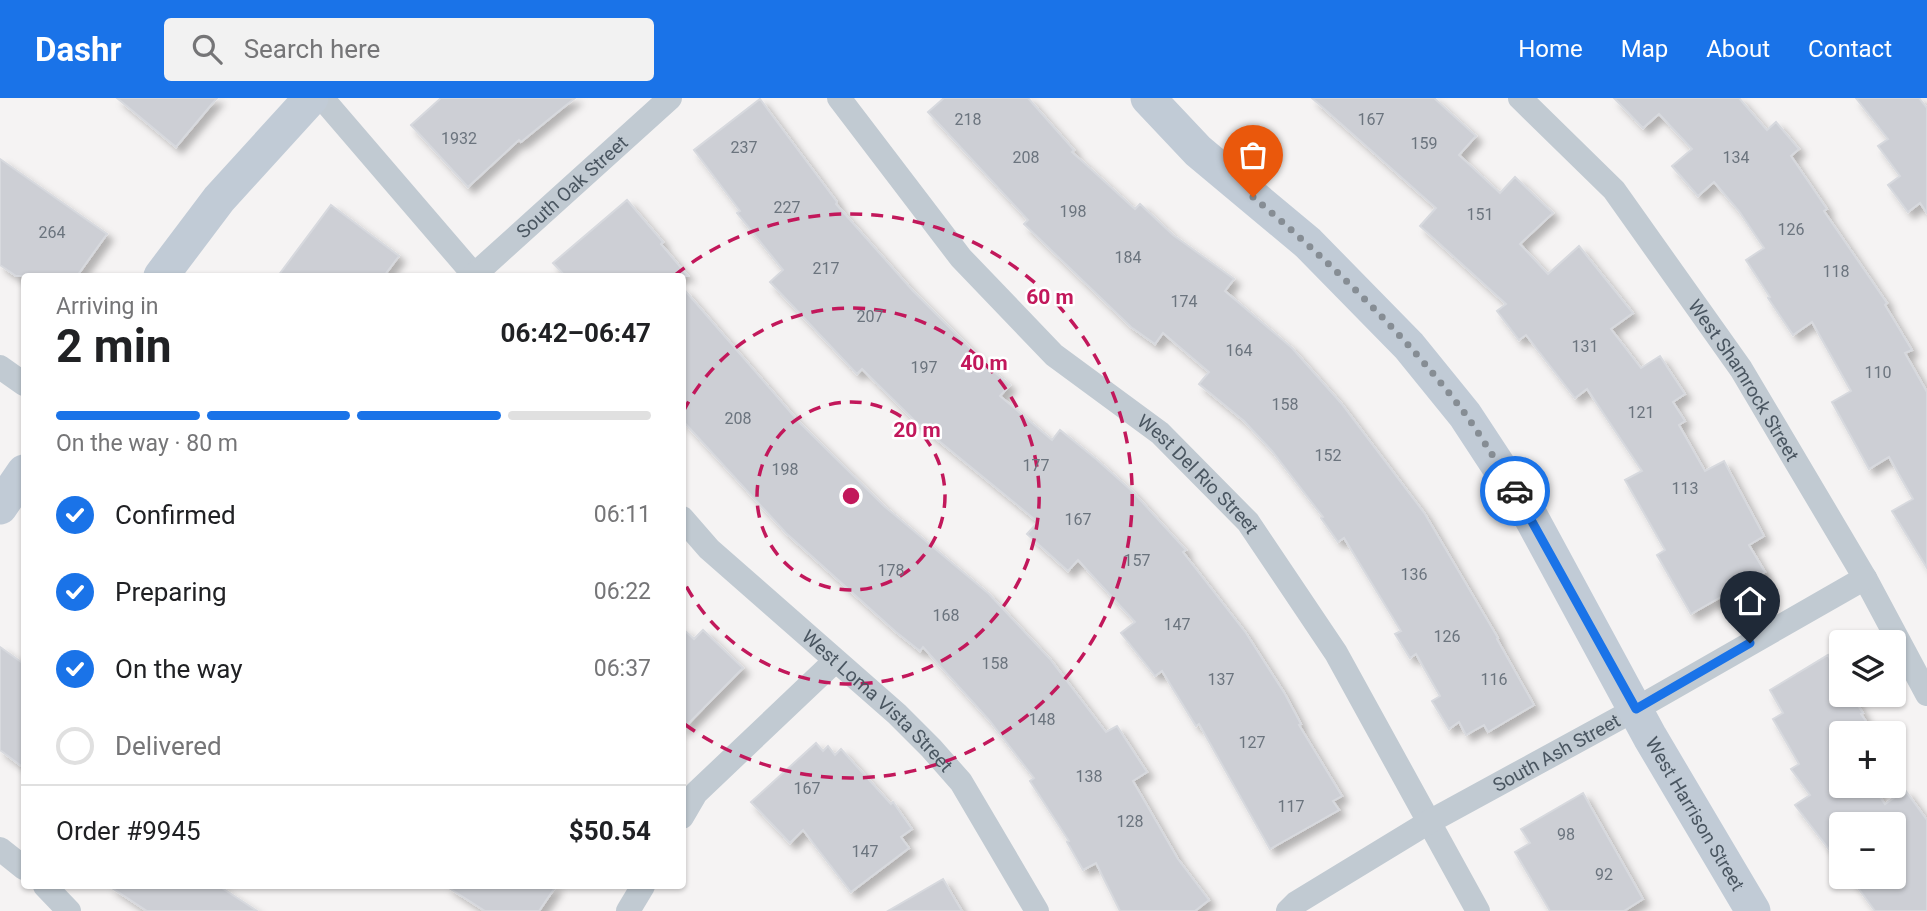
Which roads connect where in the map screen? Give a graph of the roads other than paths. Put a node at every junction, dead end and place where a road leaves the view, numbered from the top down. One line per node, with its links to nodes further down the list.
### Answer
1 (311, 98): 7 (street)
2 (322, 98): 8 (street)
3 (670, 98): 9 (street, South Oak Street)
4 (839, 98): 20 (street, West Del Rio Street)
5 (1148, 98): 18 (street, West Harrison Street)
6 (1520, 98): 15 (street, West Shamrock Street)
7 (163, 273)
8 (471, 273)
9 (477, 273)
10 (0, 367): 11 (street)
11 (21, 382)
12 (21, 476): 13 (street)
13 (0, 506)
14 (686, 523): 16 (street, West Loma Vista Street)
15 (1865, 578): 17 (street, West Shamrock Street); 18 (street, South Ash Street)
16 (835, 661): 19 (street); 27 (street, West Loma Vista Street)
17 (1927, 694)
18 (1636, 709): 20 (street, South Ash Street); 30 (street, West Harrison Street)
19 (686, 810)
20 (1429, 822): 28 (street, South Ash Street); 29 (street, West Del Rio Street)
21 (0, 849): 22 (street)
22 (21, 866)
23 (48, 889): 25 (street)
24 (641, 889): 26 (street)
25 (69, 911)
26 (628, 911)
27 (1037, 911)
28 (1288, 911)
29 (1478, 911)
30 (1753, 911)

